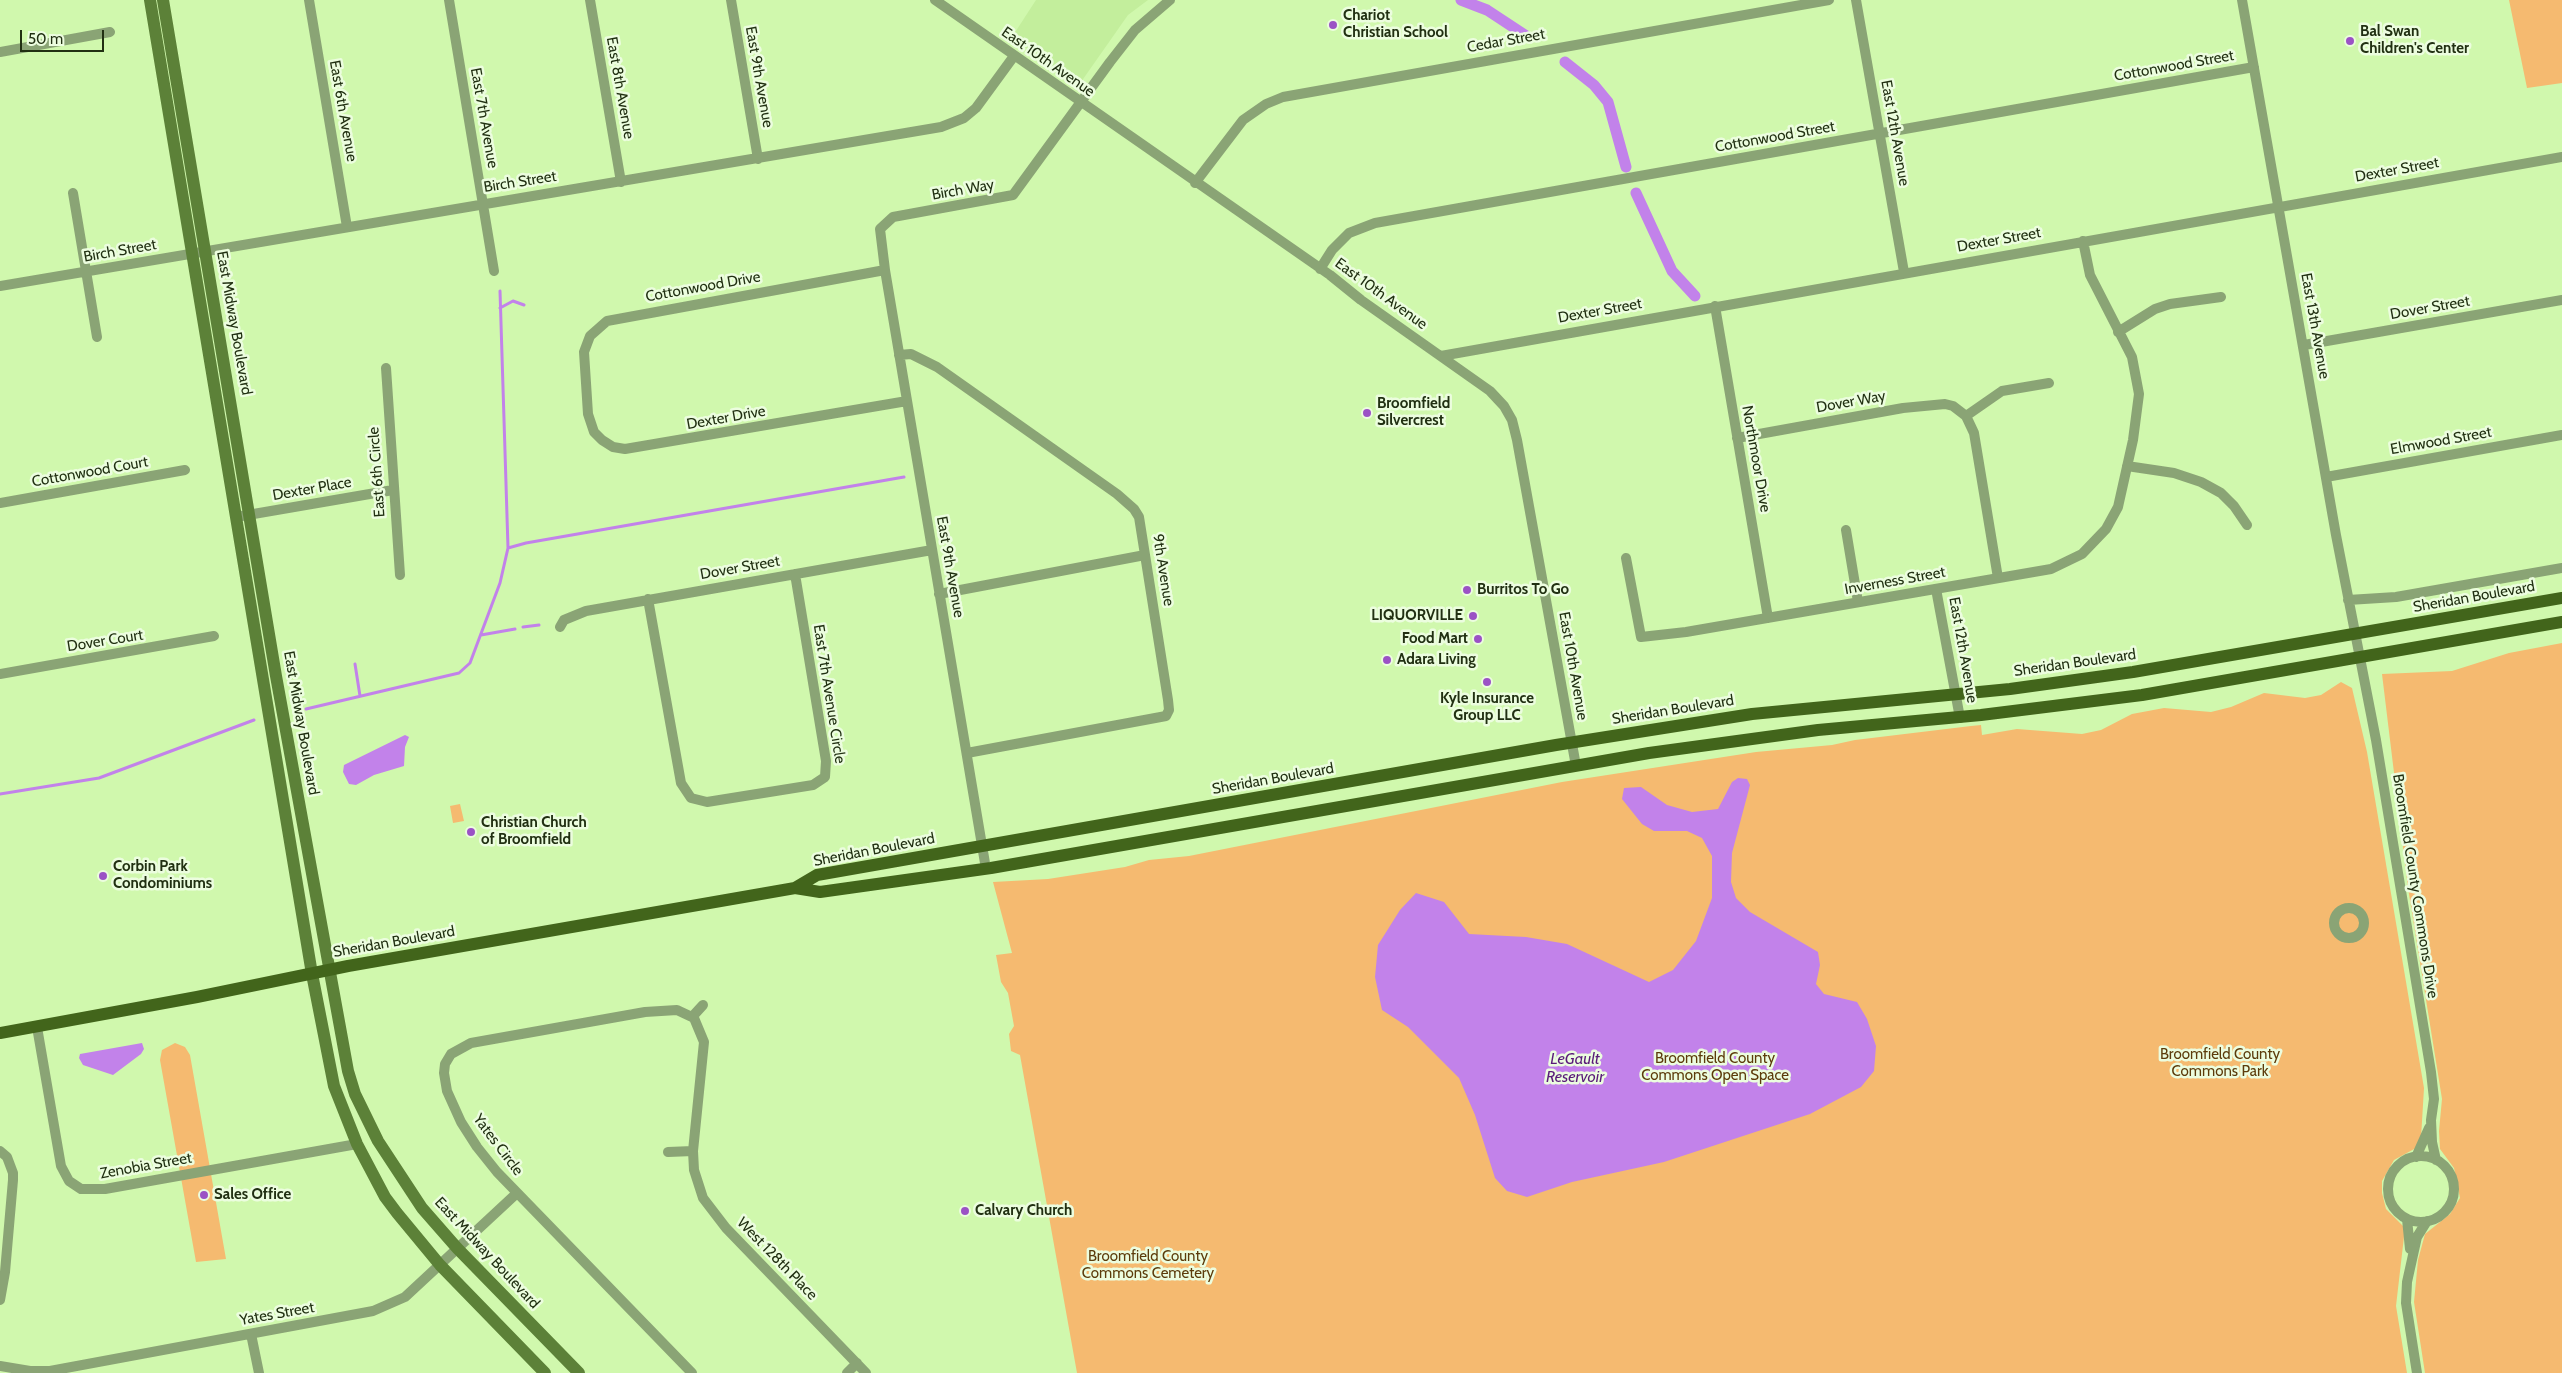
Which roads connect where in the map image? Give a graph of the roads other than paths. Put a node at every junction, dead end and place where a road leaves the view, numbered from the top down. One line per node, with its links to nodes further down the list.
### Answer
1 (150, 0): 27 (main road, East Midway Boulevard)
2 (163, 0): 27 (main road, East Midway Boulevard)
3 (309, 0): 25 (street, East 6th Avenue)
4 (449, 0): 23 (street, East 7th Avenue)
5 (590, 0): 20 (street, East 8th Avenue)
6 (731, 0): 19 (street, East 9th Avenue)
7 (935, 0): 14 (street, East 10th Avenue)
8 (1170, 0): 16 (street)
9 (1829, 0): 21 (street, Cedar Street)
10 (1856, 0): 17 (street, East 12th Avenue)
11 (2242, 0): 15 (street, East 13th Avenue)
12 (110, 32): 13 (street)
13 (0, 52)
14 (1014, 56): 16 (street, East 10th Avenue); 19 (street, Birch Street)
15 (2254, 67): 17 (street, Cottonwood Street); 24 (street, East 13th Avenue)
16 (1080, 103): 21 (street, East 10th Avenue); 29 (street, Birch Way)
17 (1880, 134): 28 (street, Cottonwood Street); 32 (street, East 12th Avenue)
18 (2562, 157): 24 (street, Dexter Street)
19 (758, 158): 20 (street, Birch Street)
20 (621, 182): 23 (street, Birch Street)
21 (1194, 182): 28 (street, East 10th Avenue)
22 (73, 193): 31 (street)
23 (484, 203): 25 (street, Birch Street); 30 (street, East 7th Avenue)
24 (2279, 206): 26 (street, Dexter Street); 39 (street, East 13th Avenue)
25 (347, 227): 27 (street, Birch Street)
26 (2083, 241): 32 (street, Dexter Street); 37 (street)
27 (199, 252): 31 (street, Birch Street); 54 (main road, East Midway Boulevard); 55 (main road, East Midway Boulevard)
28 (1320, 269): 41 (street, East 10th Avenue)
29 (885, 270): 40 (street, East 9th Avenue); 44 (street, Cottonwood Drive)
30 (494, 271)
31 (85, 272): 33 (street, Birch Street); 38 (street)
32 (1904, 272): 36 (street, Dexter Street)
33 (0, 286)
34 (2221, 297): 37 (street)
35 (2562, 300): 39 (street, Dover Street)
36 (1714, 306): 41 (street, Dexter Street); 48 (street, Northmoor Drive)
37 (2118, 332): 49 (street)
38 (97, 337)
39 (2304, 345): 51 (street, East 13th Avenue)
40 (899, 355): 45 (street, East 9th Avenue); 59 (street, 9th Avenue)
41 (1441, 356): 80 (street, East 10th Avenue)
42 (386, 368): 52 (street, East 6th Circle)
43 (2049, 382): 46 (street)
44 (586, 394): 45 (street, Dexter Drive)
45 (907, 401): 58 (street, East 9th Avenue)
46 (1966, 416): 48 (street, Dover Way); 64 (street)
47 (2562, 435): 51 (street, Elmwood Street)
48 (1737, 438): 71 (street, Northmoor Drive)
49 (2127, 466): 56 (street); 64 (street, Inverness Street)
50 (185, 470): 53 (street, Cottonwood Court)
51 (2326, 477): 69 (street, East 13th Avenue)
52 (393, 490): 54 (street, Dexter Place); 62 (street, East 6th Circle)
53 (0, 503)
54 (249, 514): 55 (street, Dexter Place); 86 (main road, East Midway Boulevard)
55 (236, 517): 87 (main road, East Midway Boulevard)
56 (2247, 524)
57 (1846, 530): 70 (street)
58 (932, 550): 63 (street, Dover Street); 66 (street, East 9th Avenue)
59 (1145, 555): 66 (street); 81 (street, 9th Avenue)
60 (1626, 558): 71 (street, Inverness Street)
61 (2562, 568): 69 (street, Sheridan Boulevard)
62 (400, 574)
63 (795, 574): 68 (street, Dover Street); 68 (street, East 7th Avenue Circle)
64 (1998, 578): 65 (street, Inverness Street)
65 (1936, 589): 70 (street, Inverness Street); 78 (street, East 12th Avenue)
66 (939, 594): 81 (street, East 9th Avenue)
67 (2562, 598): 74 (main road, Sheridan Boulevard)
68 (648, 599): 73 (street, Dover Street)
69 (2348, 600): 74 (street, East 13th Avenue)
70 (1858, 602): 71 (street, Inverness Street)
71 (1768, 618)
72 (2562, 622): 76 (main road, Sheridan Boulevard)
73 (560, 627)
74 (2356, 634): 76 (street, East 13th Avenue); 78 (main road, Sheridan Boulevard)
75 (214, 636): 77 (street, Dover Court)
76 (2361, 657): 79 (main road, Sheridan Boulevard); 92 (street, Broomfield County Commons Drive)
77 (0, 674)
78 (1956, 694): 79 (street, East 12th Avenue); 80 (main road, Sheridan Boulevard)
79 (1960, 718): 82 (main road, Sheridan Boulevard)
80 (1572, 742): 82 (street, East 10th Avenue); 83 (main road, Sheridan Boulevard)
81 (967, 753): 83 (street, East 9th Avenue)
82 (1576, 766): 84 (main road, Sheridan Boulevard)
83 (982, 846): 84 (street, East 9th Avenue); 85 (main road, Sheridan Boulevard)
84 (986, 869): 85 (main road, Sheridan Boulevard)
85 (795, 888): 86 (main road, Sheridan Boulevard)
86 (328, 970): 87 (main road, Sheridan Boulevard); 102 (main road, East Midway Boulevard)
87 (312, 974): 90 (main road, Sheridan Boulevard); 93 (main road, East Midway Boulevard)
88 (703, 1006): 89 (street)
89 (692, 1017): 95 (street, West 128th Place); 99 (street, Yates Circle)
90 (37, 1026): 91 (main road, Sheridan Boulevard); 93 (street, Zenobia Street)
91 (0, 1033)
92 (2431, 1120): 97 (street, Broomfield County Commons Drive); 98 (street, Broomfield County Commons Drive)
93 (357, 1144): 104 (main road, East Midway Boulevard)
94 (0, 1151): 105 (street)
95 (693, 1151): 96 (street); 107 (street, West 128th Place)
96 (668, 1152)
97 (2416, 1157): 98 (street); 100 (street)
98 (2436, 1160): 101 (street)
99 (517, 1192): 102 (street, Yates Street); 112 (street, Yates Circle)
100 (2407, 1219): 101 (street); 103 (street)
101 (2427, 1222): 103 (street)
102 (457, 1248): 104 (street, Yates Street); 111 (main road, East Midway Boulevard)
103 (2410, 1260): 115 (street)
104 (440, 1265): 106 (street, Yates Street); 110 (main road, East Midway Boulevard)
105 (0, 1300)
106 (252, 1334): 108 (street, Yates Street); 109 (street)
107 (857, 1363): 113 (street); 114 (street, West 128th Place)
108 (0, 1366)
109 (258, 1373)
110 (545, 1373)
111 (579, 1373)
112 (692, 1373)
113 (847, 1373)
114 (866, 1373)
115 (2417, 1373)

